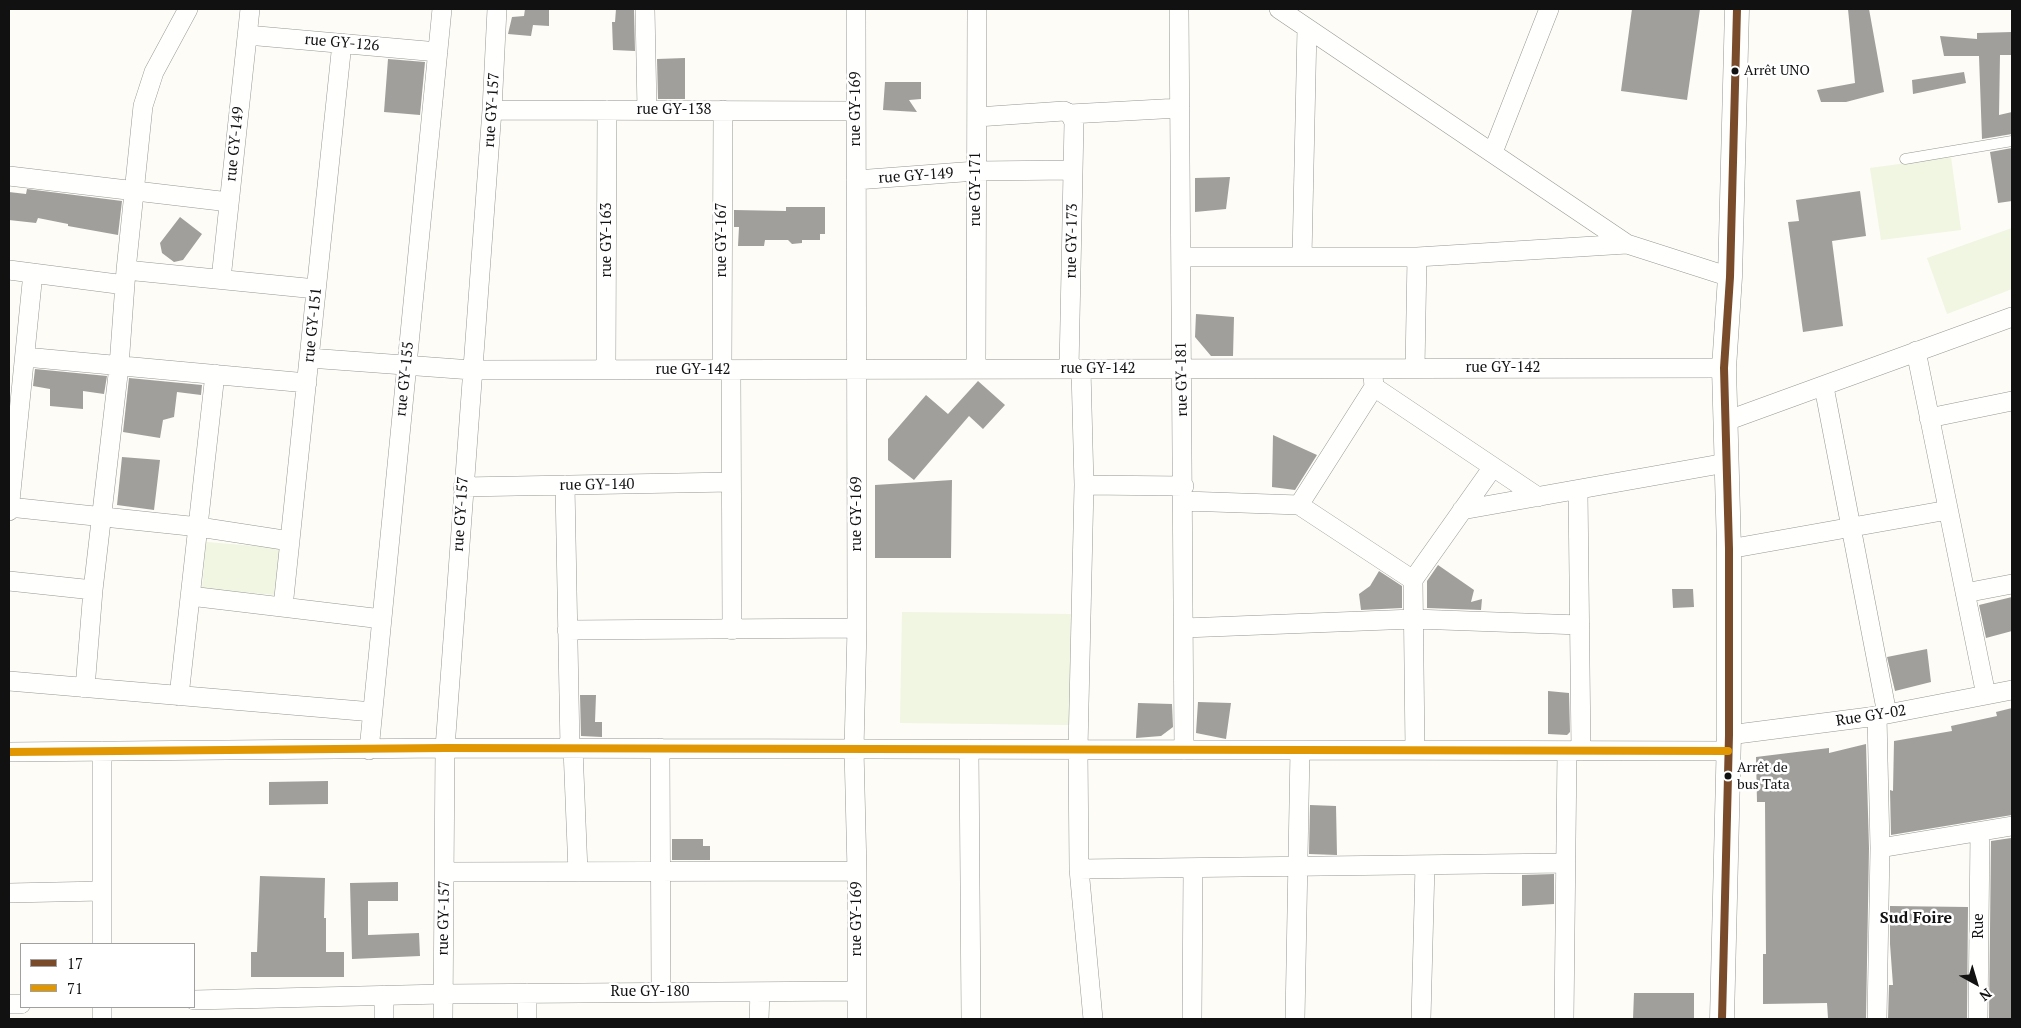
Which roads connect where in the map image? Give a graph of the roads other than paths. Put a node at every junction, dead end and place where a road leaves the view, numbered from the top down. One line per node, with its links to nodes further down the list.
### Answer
1 (188, 9): 31 (street)
2 (250, 9): 13 (street, rue GY-149)
3 (442, 9): 15 (street, rue GY-155)
4 (497, 9): 17 (street, rue GY-157)
5 (645, 9): 19 (street)
6 (856, 9): 21 (street, rue GY-169)
7 (977, 9): 23 (street, rue GY-171)
8 (1179, 9): 16 (street, rue GY-181)
9 (1280, 9): 12 (street)
10 (1549, 9): 25 (street)
11 (1737, 9): 40 (street)
12 (1306, 28): 25 (street); 35 (street)
13 (247, 35): 14 (street, rue GY-126); 32 (street, rue GY-149)
14 (342, 43): 15 (street, rue GY-126); 42 (street, rue GY-151)
15 (438, 52): 47 (street, rue GY-155)
16 (1180, 108): 22 (street); 34 (street, rue GY-181)
17 (492, 110): 18 (street, rue GY-138); 54 (street, rue GY-157)
18 (607, 110): 19 (street, rue GY-138); 55 (street, rue GY-163)
19 (648, 110): 20 (street, rue GY-138)
20 (722, 110): 21 (street, rue GY-138); 56 (street, rue GY-167)
21 (856, 110): 30 (street, rue GY-169)
22 (1070, 114): 23 (street); 27 (street, rue GY-173)
23 (977, 117): 28 (street, rue GY-171)
24 (2012, 141): 26 (lane)
25 (1493, 152): 33 (street)
26 (1905, 159)
27 (1073, 170): 28 (street, rue GY-149); 52 (street, rue GY-173)
28 (976, 171): 30 (street, rue GY-149); 51 (street, rue GY-171)
29 (9, 176): 31 (street)
30 (856, 180): 57 (street, rue GY-169)
31 (134, 190): 32 (street); 39 (street)
32 (229, 202): 41 (street, rue GY-149)
33 (1628, 244): 36 (street); 40 (street)
34 (1181, 257): 35 (street); 53 (street, rue GY-181)
35 (1302, 257): 36 (street)
36 (1417, 257): 49 (street)
37 (9, 270): 38 (street)
38 (33, 273): 39 (street); 45 (street)
39 (125, 278): 41 (street); 48 (street)
40 (1730, 278): 50 (street)
41 (221, 279): 42 (street)
42 (316, 289): 46 (street, rue GY-151)
43 (2012, 317): 44 (street)
44 (1916, 351): 61 (street); 63 (street)
45 (25, 357): 48 (street); 70 (street)
46 (309, 358): 47 (street, rue GY-142); 60 (street, rue GY-151)
47 (407, 365): 54 (street, rue GY-142); 92 (street, rue GY-155)
48 (119, 366): 58 (street); 80 (street)
49 (1415, 368): 50 (street, rue GY-142); 59 (street, rue GY-142)
50 (1724, 368): 64 (street)
51 (976, 369): 52 (street, rue GY-142); 57 (street, rue GY-142)
52 (1075, 369): 53 (street, rue GY-142); 69 (street, rue GY-173)
53 (1182, 369): 59 (street, rue GY-142); 73 (street, rue GY-181)
54 (472, 370): 55 (street, rue GY-142); 71 (street, rue GY-157)
55 (606, 370): 56 (street, rue GY-142)
56 (727, 370): 57 (street, rue GY-142); 67 (street, rue GY-167)
57 (857, 370): 95 (street, rue GY-169)
58 (215, 374): 60 (street); 81 (street)
59 (1374, 378): 66 (street); 75 (street)
60 (307, 382): 83 (street, rue GY-151)
61 (1824, 387): 64 (street); 82 (street)
62 (2012, 401): 63 (street)
63 (1929, 418): 78 (street)
64 (1726, 421): 65 (street)
65 (1726, 463): 72 (street); 84 (street)
66 (1493, 467): 74 (street); 77 (street)
67 (731, 482): 68 (street, rue GY-140); 98 (street, rue GY-167)
68 (565, 485): 71 (street, rue GY-140); 97 (street)
69 (1084, 485): 73 (street); 112 (street, rue GY-173)
70 (10, 486): 76 (street)
71 (463, 487): 107 (street, rue GY-157)
72 (1578, 491): 74 (street); 94 (street)
73 (1184, 494): 75 (street); 96 (street, rue GY-181)
74 (1538, 497): 77 (street)
75 (1299, 505): 85 (street)
76 (9, 507): 79 (street); 80 (street)
77 (1462, 510): 85 (street)
78 (1948, 510): 82 (street); 89 (street)
79 (9, 511)
80 (102, 518): 81 (street); 88 (street)
81 (198, 527): 83 (street); 90 (street)
82 (1851, 527): 84 (street); 105 (street)
83 (290, 541): 91 (street, rue GY-151)
84 (1729, 549): 106 (street)
85 (1413, 580): 93 (street)
86 (9, 581): 88 (street)
87 (2012, 584): 89 (street)
88 (93, 590): 100 (street)
89 (1965, 593): 102 (street)
90 (190, 596): 91 (street); 103 (street)
91 (283, 607): 92 (street)
92 (382, 619): 104 (street, rue GY-155)
93 (1414, 619): 94 (street); 96 (street); 116 (street)
94 (1580, 625): 118 (street)
95 (857, 628): 98 (street); 110 (street, rue GY-169)
96 (1184, 628): 114 (street, rue GY-181)
97 (567, 630): 98 (street); 108 (street)
98 (732, 630)
99 (9, 681): 100 (street)
100 (85, 688): 103 (street)
101 (2012, 690): 102 (street, Rue GY-02)
102 (1986, 695): 105 (street, Rue GY-02)
103 (179, 696): 104 (street)
104 (373, 712): 113 (street, rue GY-155)
105 (1882, 715): 106 (street, Rue GY-02); 122 (street)
106 (1729, 743): 118 (street, Rue GY-02); 153 (street)
107 (445, 748): 108 (street, Rue GY-02); 113 (street, Rue GY-02); 129 (street, rue GY-157)
108 (571, 748): 109 (street, Rue GY-02); 130 (street)
109 (660, 748): 110 (street, Rue GY-02); 131 (street)
110 (854, 749): 111 (street, Rue GY-02); 128 (street, rue GY-169)
111 (969, 749): 112 (street, Rue GY-02); 147 (street)
112 (1078, 749): 114 (street, Rue GY-02); 127 (street, rue GY-173)
113 (369, 750): 117 (street, Rue GY-02)
114 (1184, 750): 115 (street, Rue GY-02)
115 (1300, 750): 116 (street, Rue GY-02); 125 (street)
116 (1415, 750): 118 (street, Rue GY-02)
117 (102, 751): 119 (street, Rue GY-02); 132 (street)
118 (1574, 751): 123 (street)
119 (9, 752)
120 (2012, 826): 121 (street)
121 (1980, 832): 122 (street); 155 (street, Rue)
122 (1880, 848): 154 (street)
123 (1566, 863): 124 (street); 152 (street)
124 (1425, 865): 125 (street); 151 (street)
125 (1296, 866): 126 (street); 150 (street)
126 (1193, 868): 127 (street); 149 (street)
127 (1079, 869): 148 (street, rue GY-173)
128 (857, 871): 131 (street); 135 (street, rue GY-169)
129 (444, 872): 130 (street); 139 (street, rue GY-157)
130 (578, 872): 131 (street)
131 (660, 872): 136 (street)
132 (102, 891): 133 (street); 134 (street)
133 (9, 893)
134 (102, 943)
135 (857, 990): 137 (street, Rue GY-180); 146 (street, rue GY-169)
136 (661, 992): 137 (street, Rue GY-180); 138 (street, Rue GY-180)
137 (760, 992): 145 (street)
138 (527, 993): 139 (street, Rue GY-180); 144 (street)
139 (443, 994): 140 (street, Rue GY-180); 143 (street, rue GY-157)
140 (384, 995): 141 (street, Rue GY-180); 142 (street)
141 (195, 1000)
142 (384, 1019)
143 (443, 1019)
144 (527, 1019)
145 (759, 1019)
146 (857, 1019)
147 (971, 1019)
148 (1093, 1019)
149 (1192, 1019)
150 (1295, 1019)
151 (1421, 1019)
152 (1564, 1019)
153 (1722, 1019)
154 (1877, 1019)
155 (1978, 1019)

